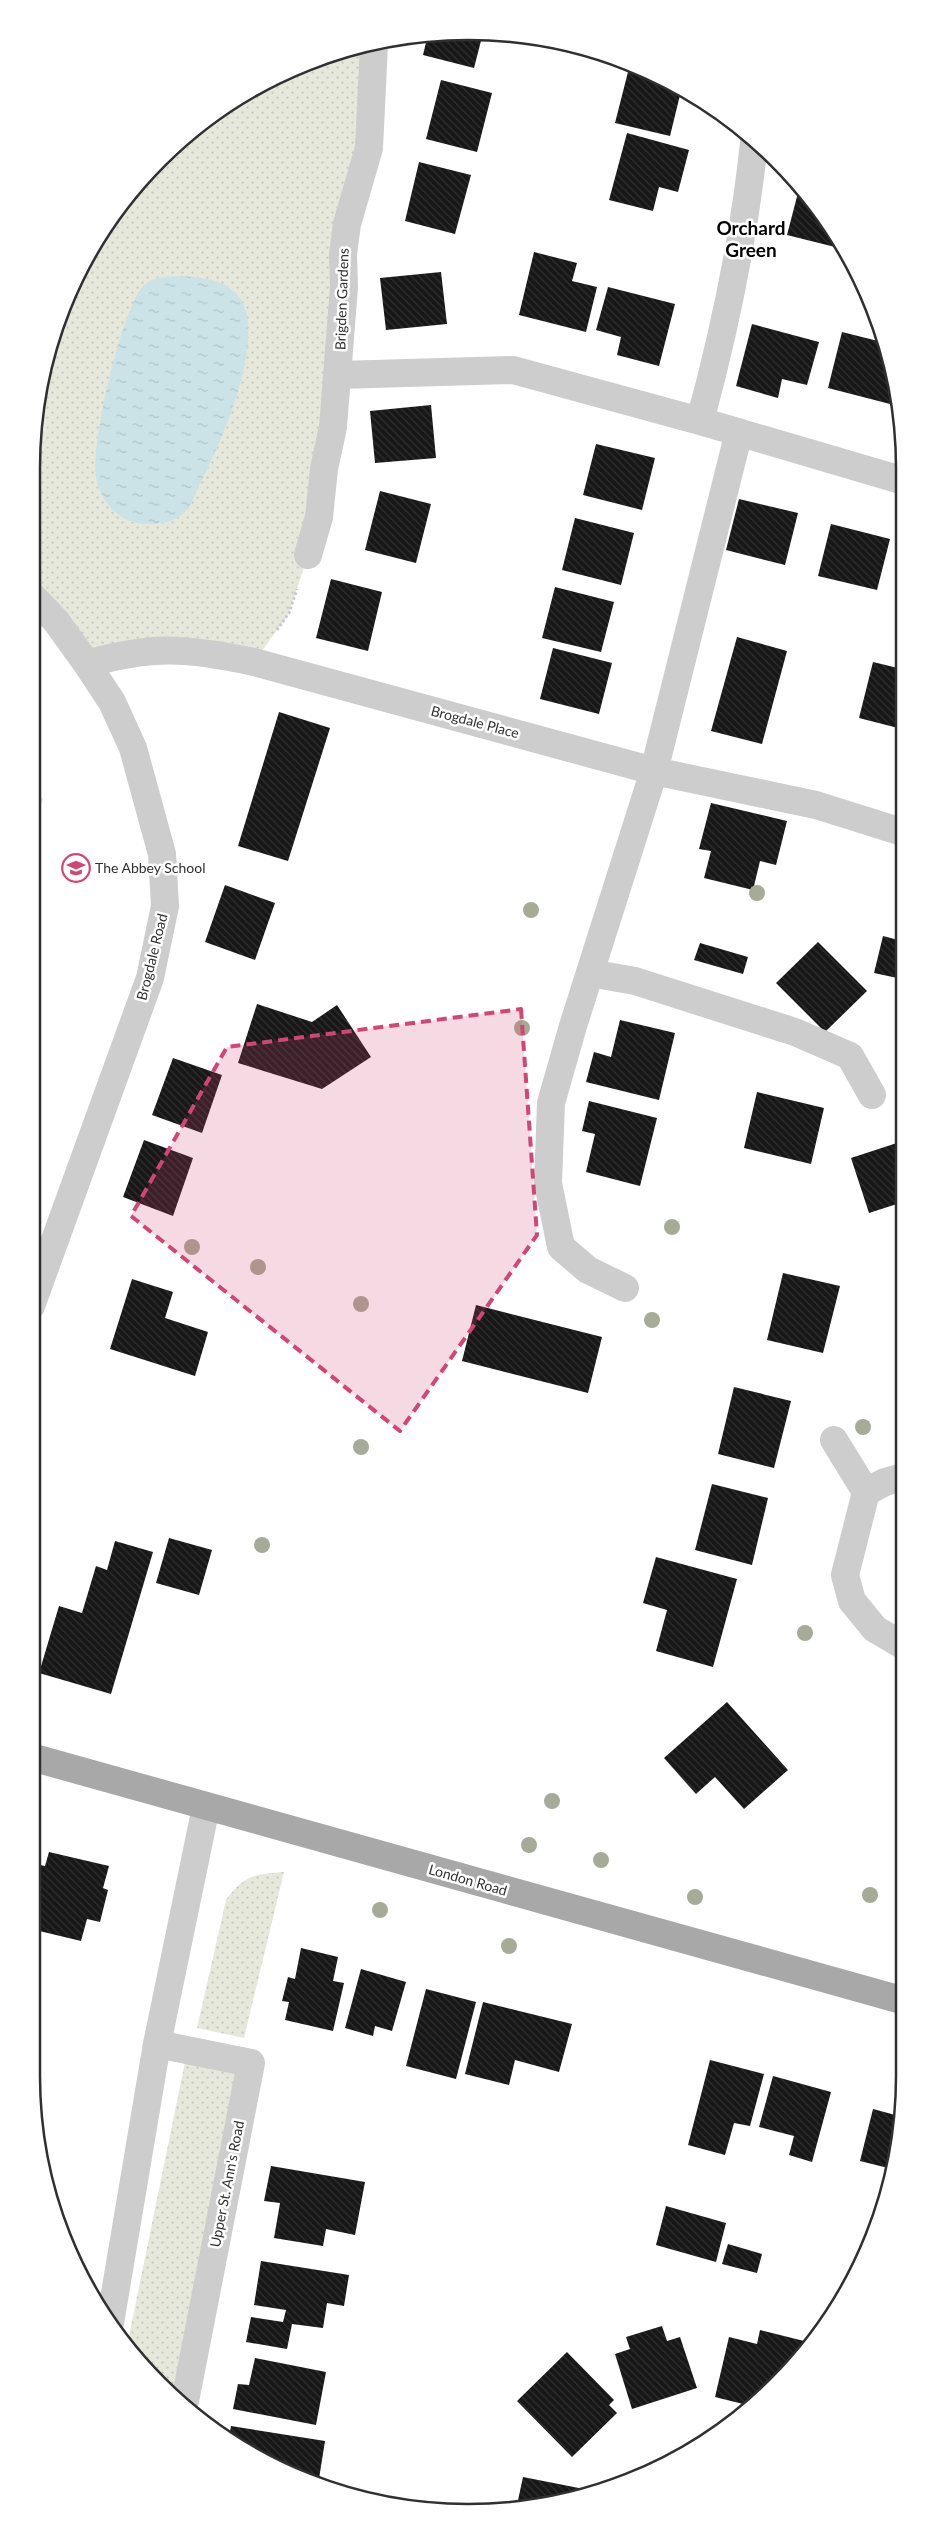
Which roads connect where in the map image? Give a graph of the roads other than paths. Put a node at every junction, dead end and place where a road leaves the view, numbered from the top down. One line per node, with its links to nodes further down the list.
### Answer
1 (374, 51): 3 (street, Brigden Gardens)
2 (753, 149): 4 (street)
3 (339, 375): 4 (street); 7 (street, Brigden Gardens)
4 (700, 421): 5 (street)
5 (739, 432): 6 (street); 10 (street)
6 (896, 479)
7 (308, 555)
8 (40, 604): 9 (street, Brogdale Road)
9 (88, 664): 10 (street, Brogdale Place); 14 (street, Brogdale Road)
10 (654, 771): 11 (street, Brogdale Place); 12 (street)
11 (896, 830)
12 (590, 973): 13 (street); 15 (street)
13 (872, 1095)
14 (40, 1281)
15 (625, 1288)
16 (834, 1440): 18 (street)
17 (896, 1479): 18 (street)
18 (866, 1492): 19 (street)
19 (896, 1641)
20 (40, 1760): 21 (main road, London Road)
21 (206, 1807): 22 (main road, London Road); 23 (street)
22 (896, 1999)
23 (157, 2044): 24 (street); 25 (street, Upper St. Ann's Road)
24 (112, 2313)
25 (186, 2398)

